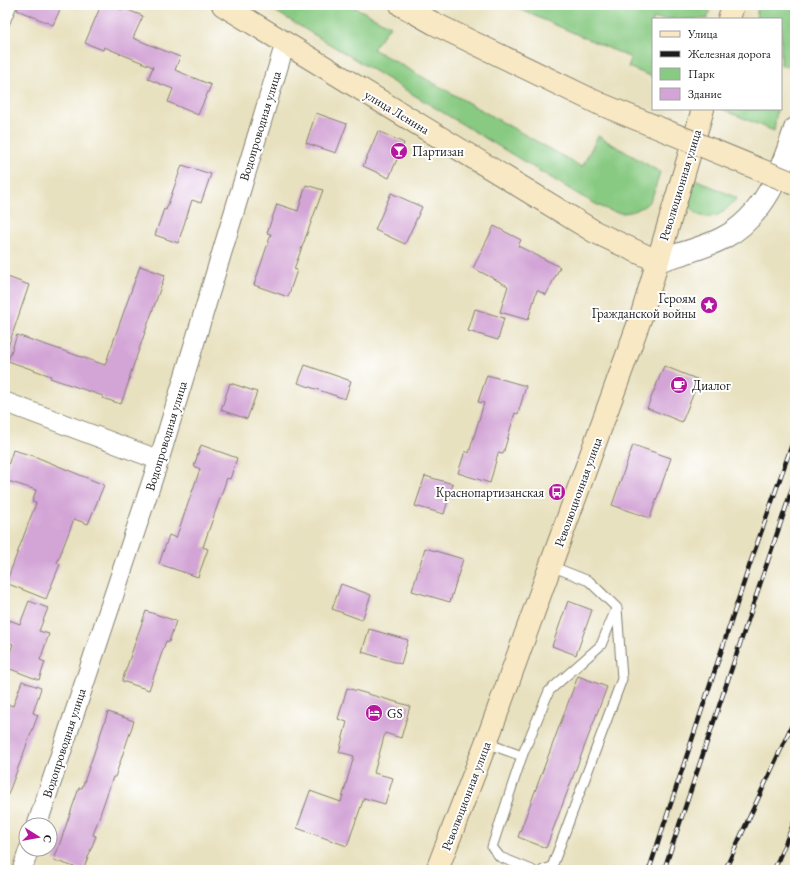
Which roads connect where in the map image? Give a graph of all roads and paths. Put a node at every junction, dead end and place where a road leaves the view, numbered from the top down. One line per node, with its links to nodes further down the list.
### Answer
1 (12, 5): 6 (lane)
2 (223, 5): 7 (main road, улица Ленина)
3 (401, 5): 10 (main road, bridge)
4 (733, 5): 5 (main road)
5 (729, 18)
6 (5, 22)
7 (285, 44): 11 (main road, улица Ленина); 13 (street, Водопроводная улица)
8 (703, 110): 11 (main road, Революционная улица)
9 (795, 129): 11 (street)
10 (795, 184)
11 (657, 261): 14 (main road, Революционная улица)
12 (5, 402): 13 (street)
13 (159, 460): 18 (street, Водопроводная улица)
14 (551, 566): 15 (lane); 16 (main road, Революционная улица)
15 (617, 608): 17 (lane); 23 (lane)
16 (486, 743): 17 (lane); 21 (main road, Революционная улица)
17 (522, 756): 22 (lane)
18 (40, 817)
19 (26, 857): 20 (street)
20 (22, 870)
21 (438, 870)
22 (532, 870)
23 (543, 870)

